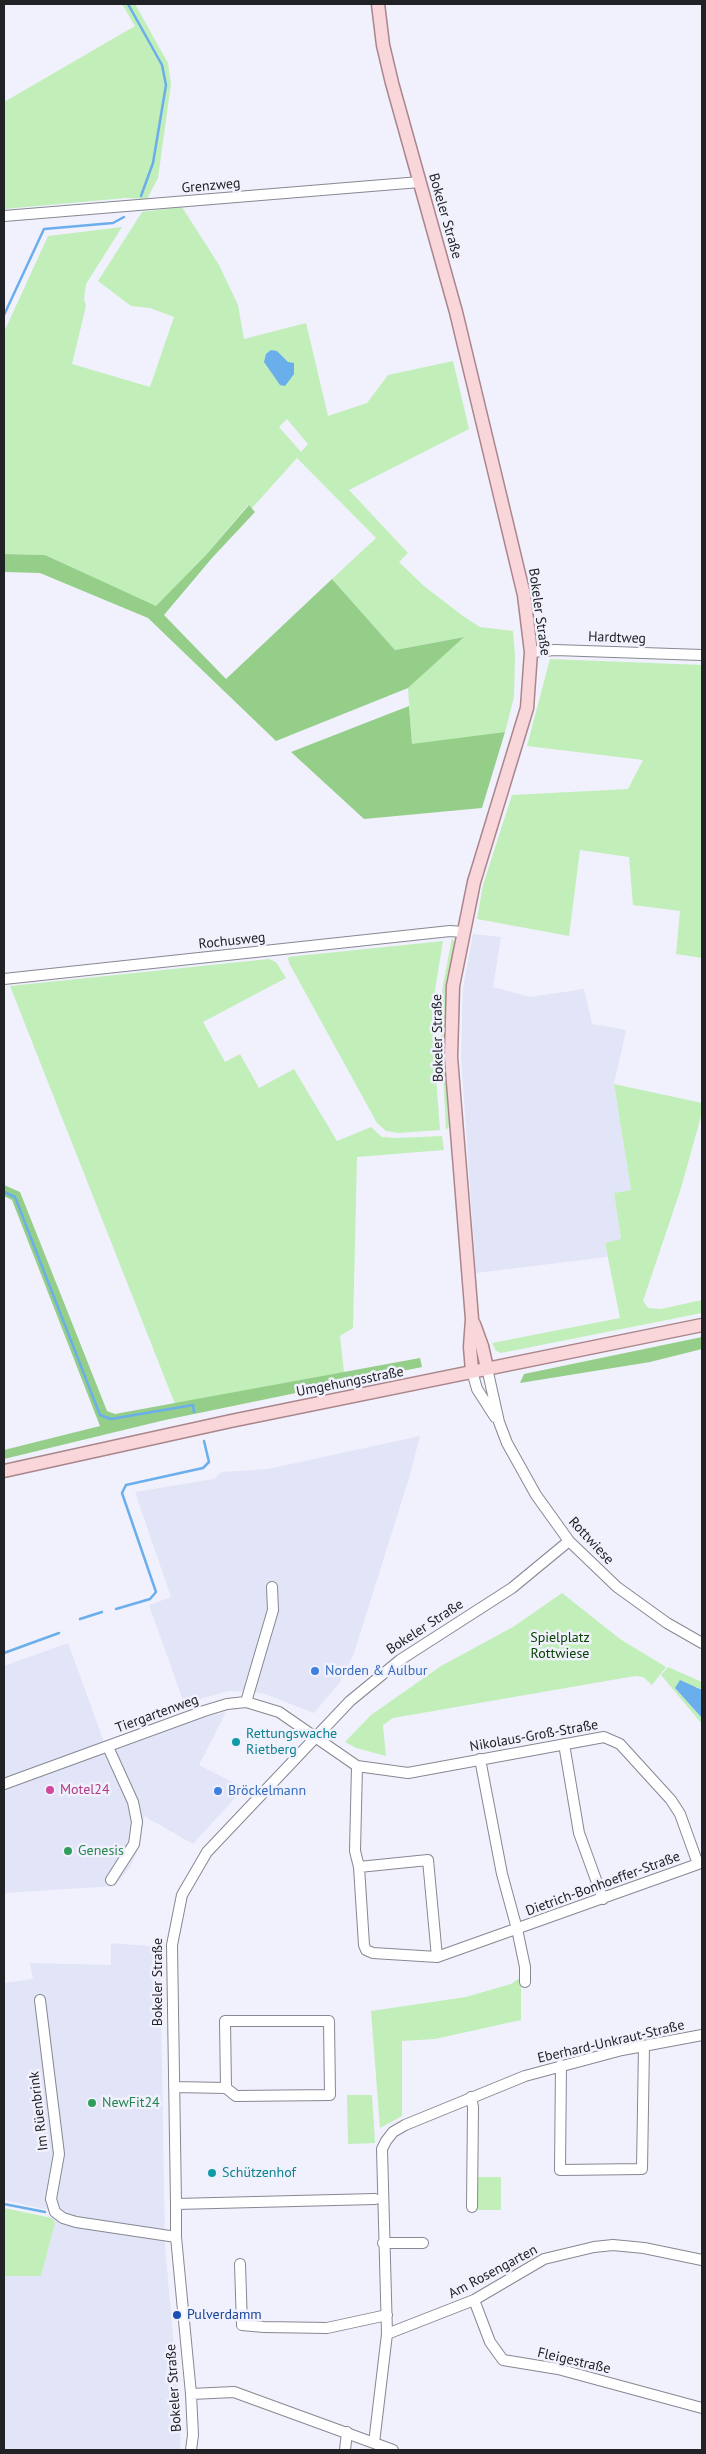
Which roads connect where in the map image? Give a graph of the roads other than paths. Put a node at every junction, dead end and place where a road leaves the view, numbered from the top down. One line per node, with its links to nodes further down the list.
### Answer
1 (378, 4): 2 (main road, Bokeler Straße)
2 (420, 182): 3 (street, Grenzweg); 4 (main road, Bokeler Straße)
3 (4, 216)
4 (532, 652): 5 (street, Hardtweg); 6 (main road, Bokeler Straße)
5 (702, 655)
6 (462, 932): 7 (street, Rochusweg); 8 (main road, Bokeler Straße)
7 (4, 979)
8 (472, 1320): 10 (main road, Bokeler Straße); 11 (main road, Bokeler Straße)
9 (702, 1325): 10 (main road, Umgehungsstraße)
10 (487, 1368): 11 (main road, Umgehungsstraße); 12 (street, Rottwiese)
11 (472, 1370): 12 (street, Rottwiese); 13 (main road, Umgehungsstraße)
12 (499, 1422): 14 (street, Rottwiese)
13 (4, 1471)
14 (569, 1541): 16 (street, Rottwiese); 18 (street, Bokeler Straße)
15 (272, 1587): 17 (street)
16 (702, 1643)
17 (246, 1702): 18 (street, Tiergartenweg); 20 (street, Tiergartenweg)
18 (316, 1737): 22 (street, Nikolaus-Groß-Straße); 35 (street, Bokeler Straße)
19 (564, 1744): 21 (street, Nikolaus-Groß-Straße); 24 (street, Nikolaus-Groß-Straße); 27 (street)
20 (108, 1747): 23 (street, Tiergartenweg); 26 (street)
21 (480, 1759): 22 (street, Nikolaus-Groß-Straße); 28 (street, Dietrich-Bonhoeffer-Straße)
22 (357, 1766): 25 (street)
23 (4, 1784)
24 (698, 1864): 27 (street, Dietrich-Bonhoeffer-Straße)
25 (359, 1867): 29 (street); 29 (street)
26 (111, 1880)
27 (603, 1899): 28 (street, Dietrich-Bonhoeffer-Straße)
28 (517, 1929): 29 (street); 30 (street, Dietrich-Bonhoeffer-Straße)
29 (437, 1957)
30 (525, 1982)
31 (40, 2000): 41 (street, Im Rüenbrink)
32 (702, 2035): 33 (street, Eberhard-Unkraut-Straße)
33 (644, 2046): 34 (street, Eberhard-Unkraut-Straße); 34 (street)
34 (561, 2066): 37 (street, Eberhard-Unkraut-Straße)
35 (174, 2087): 36 (street); 39 (street, Bokeler Straße)
36 (226, 2088): 36 (street)
37 (470, 2097): 40 (street); 42 (street, Eberhard-Unkraut-Straße)
38 (375, 2199): 39 (street)
39 (176, 2204): 41 (street, Bokeler Straße)
40 (472, 2208)
41 (176, 2237): 49 (street, Bokeler Straße)
42 (383, 2243): 43 (street); 47 (street, Eberhard-Unkraut-Straße)
43 (423, 2243)
44 (702, 2260): 46 (street, Am Rosengarten)
45 (240, 2264): 47 (street)
46 (474, 2300): 48 (street, Am Rosengarten); 50 (street, Fleigestraße)
47 (387, 2315): 48 (street, Eberhard-Unkraut-Straße)
48 (388, 2334): 52 (street, Eberhard-Unkraut-Straße)
49 (191, 2394): 51 (street); 53 (street, Bokeler Straße)
50 (702, 2408)
51 (347, 2432): 52 (street); 54 (street)
52 (374, 2443): 55 (street)
53 (192, 2450)
54 (346, 2450)
55 (393, 2450)

